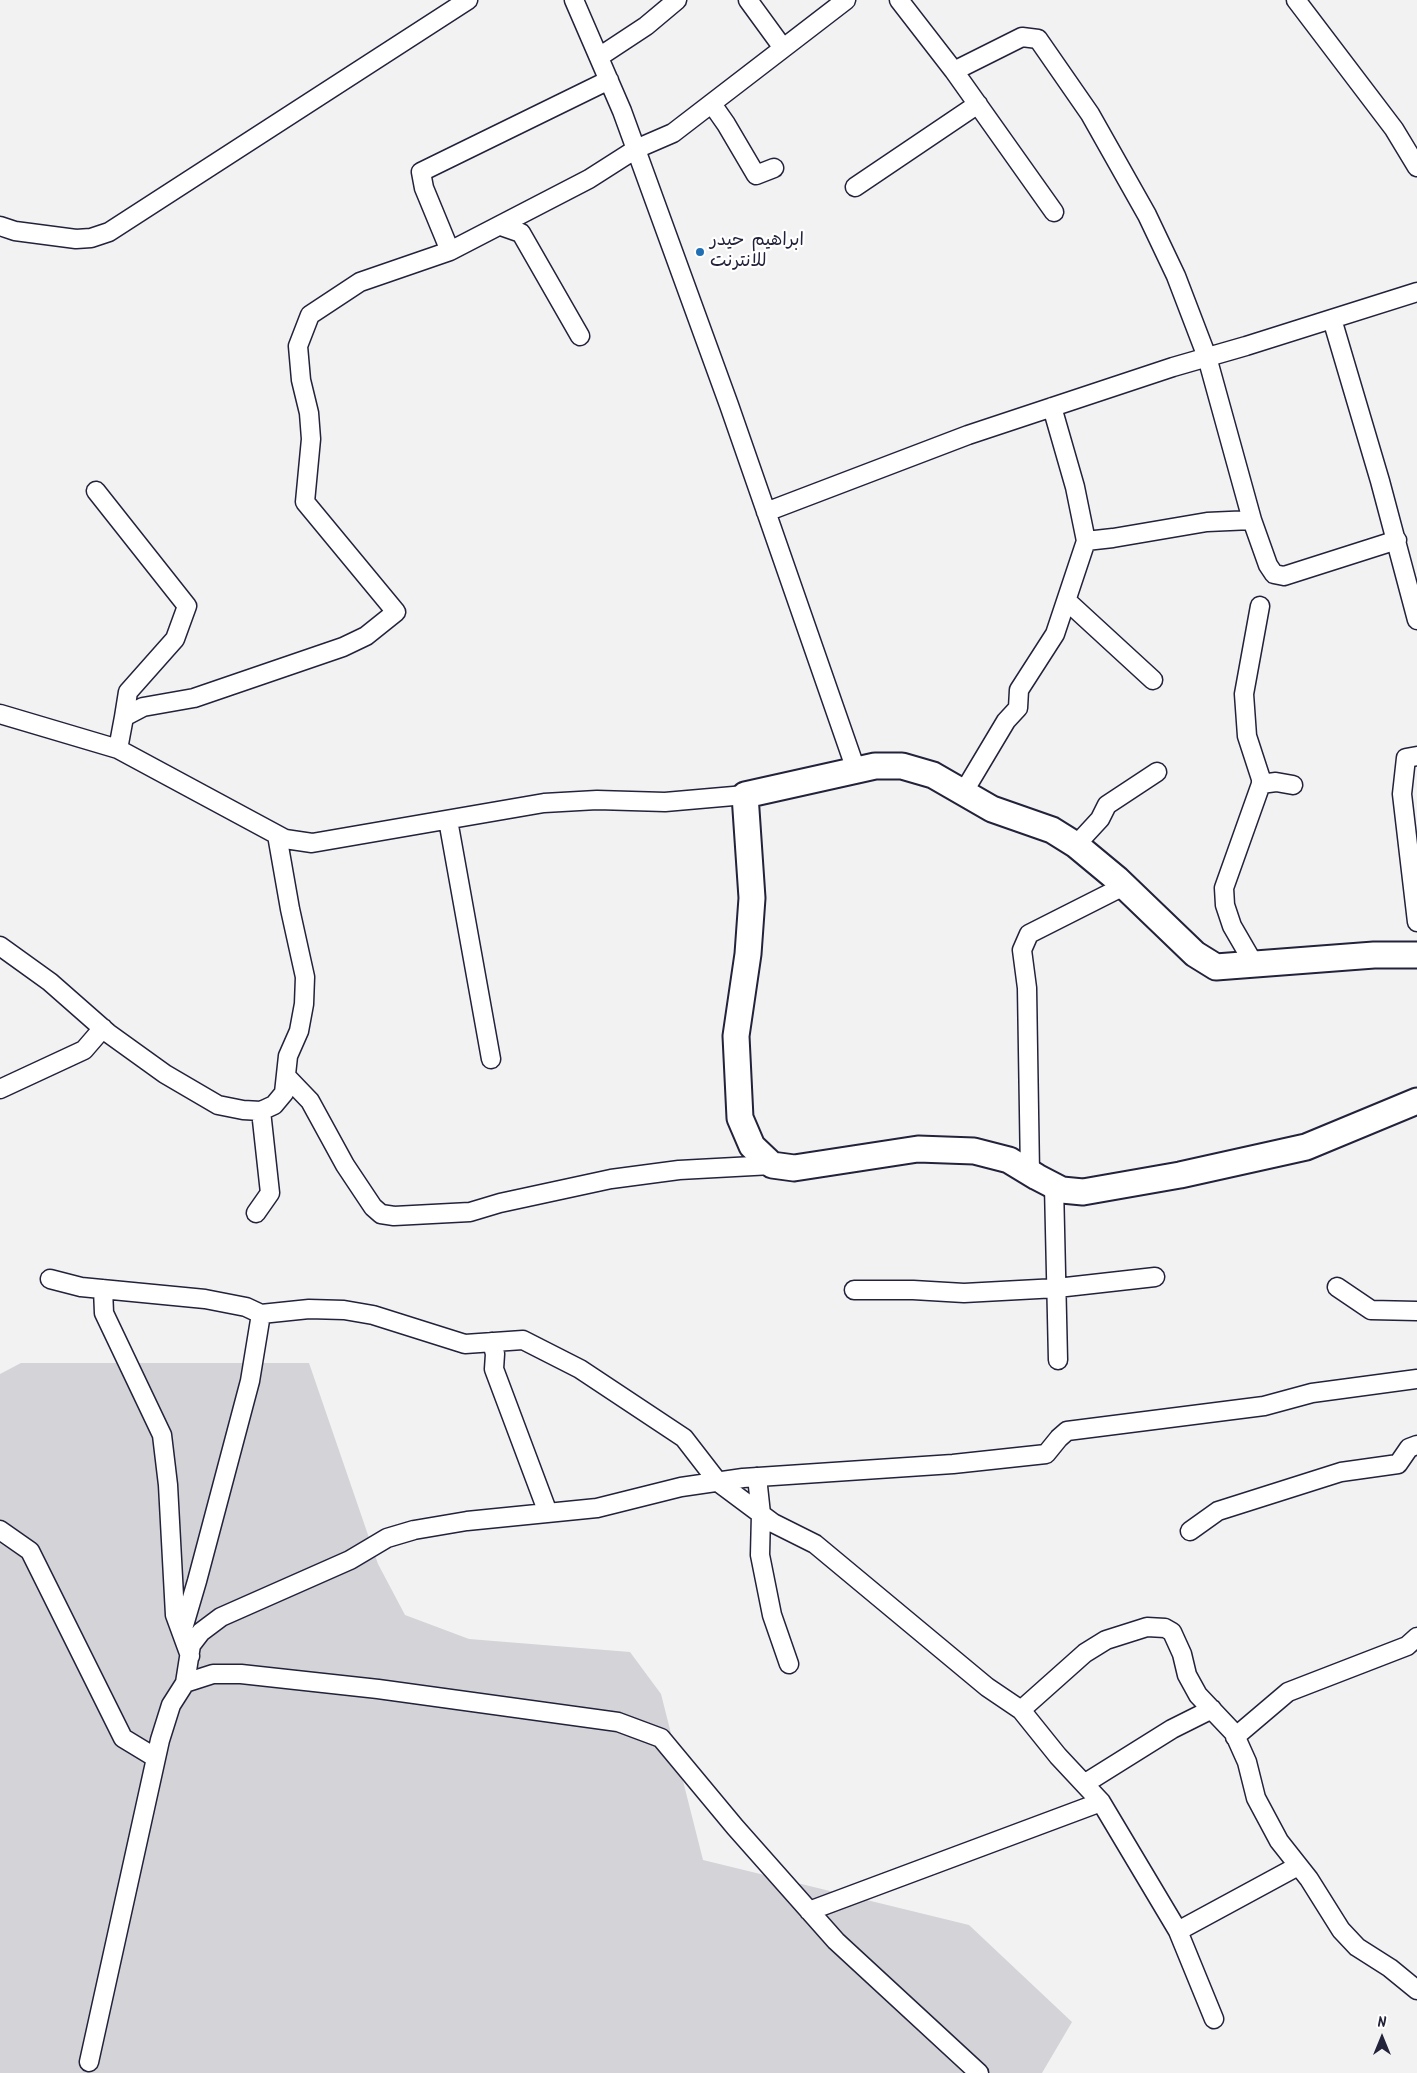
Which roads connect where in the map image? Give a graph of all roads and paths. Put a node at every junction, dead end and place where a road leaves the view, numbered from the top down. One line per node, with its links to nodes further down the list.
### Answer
1 (468, 0): 19 (street)
2 (574, 0): 9 (street)
3 (677, 0): 9 (street)
4 (748, 0): 8 (street)
5 (846, 0): 8 (street)
6 (899, 0): 10 (street)
7 (1296, 0): 15 (street)
8 (783, 48): 12 (street)
9 (599, 57): 11 (street)
10 (954, 71): 13 (street); 25 (street)
11 (609, 80): 14 (street); 21 (street)
12 (712, 104): 14 (street); 16 (street)
13 (978, 104): 17 (street); 18 (street)
14 (636, 149): 20 (street); 28 (street)
15 (1417, 167)
16 (774, 168)
17 (855, 188)
18 (1054, 212)
19 (0, 226)
20 (501, 226): 21 (street); 24 (street)
21 (450, 251): 37 (street)
22 (1417, 292): 23 (street)
23 (1332, 319): 25 (street); 30 (street)
24 (580, 336)
25 (1207, 357): 26 (street); 29 (street)
26 (1052, 407): 28 (street); 31 (street)
27 (96, 490): 37 (street)
28 (766, 512): 40 (street)
29 (1252, 520): 30 (street); 31 (street)
30 (1397, 540): 34 (street)
31 (1086, 541): 32 (street)
32 (1067, 601): 35 (street); 44 (street)
33 (1260, 606): 42 (street)
34 (1417, 620)
35 (1153, 680)
36 (0, 714): 38 (street)
37 (124, 717): 38 (street)
38 (118, 749): 47 (street)
39 (1417, 756): 50 (street)
40 (856, 770): 44 (street); 45 (street)
41 (1157, 772): 48 (street)
42 (1261, 784): 43 (street); 53 (street)
43 (1293, 785)
44 (963, 793): 48 (street)
45 (745, 795): 46 (street); 60 (street)
46 (448, 820): 47 (street); 55 (street)
47 (277, 835): 56 (street)
48 (1076, 845): 49 (street)
49 (1124, 886): 53 (street); 61 (street)
50 (1417, 922)
51 (0, 946): 54 (street)
52 (1417, 955): 53 (street)
53 (1254, 964)
54 (103, 1028): 57 (street); 59 (street)
55 (491, 1060)
56 (286, 1076): 59 (street); 60 (street)
57 (0, 1089)
58 (1417, 1101): 62 (street)
59 (261, 1110): 63 (street)
60 (772, 1165): 61 (street)
61 (1030, 1173): 62 (street)
62 (1054, 1186): 67 (street)
63 (256, 1213)
64 (1155, 1277): 67 (street)
65 (50, 1279): 68 (street)
66 (1336, 1287): 70 (street)
67 (1057, 1288): 69 (street); 73 (street)
68 (104, 1289): 71 (street); 82 (street)
69 (854, 1290)
70 (1417, 1311)
71 (260, 1314): 72 (street); 82 (street)
72 (492, 1342): 77 (street); 78 (street)
73 (1058, 1360)
74 (1417, 1379): 76 (street)
75 (1417, 1445): 81 (street)
76 (757, 1477): 77 (street); 79 (street)
77 (718, 1482): 78 (street); 79 (street)
78 (548, 1513): 84 (street)
79 (762, 1514): 85 (street); 87 (street)
80 (0, 1530): 90 (street)
81 (1190, 1531)
82 (182, 1632): 84 (street)
83 (1417, 1637): 89 (street)
84 (190, 1656): 86 (street)
85 (789, 1664)
86 (185, 1683): 90 (street); 94 (street)
87 (1021, 1710): 88 (street); 91 (street)
88 (1212, 1710): 89 (street); 91 (street)
89 (1235, 1737): 93 (street)
90 (156, 1758): 98 (street)
91 (1084, 1784): 92 (street)
92 (1101, 1802): 94 (street); 95 (street)
93 (1298, 1866): 95 (street); 96 (street)
94 (809, 1911): 99 (street)
95 (1178, 1932): 97 (street)
96 (1417, 1990)
97 (1214, 2019)
98 (89, 2062)
99 (979, 2073)

